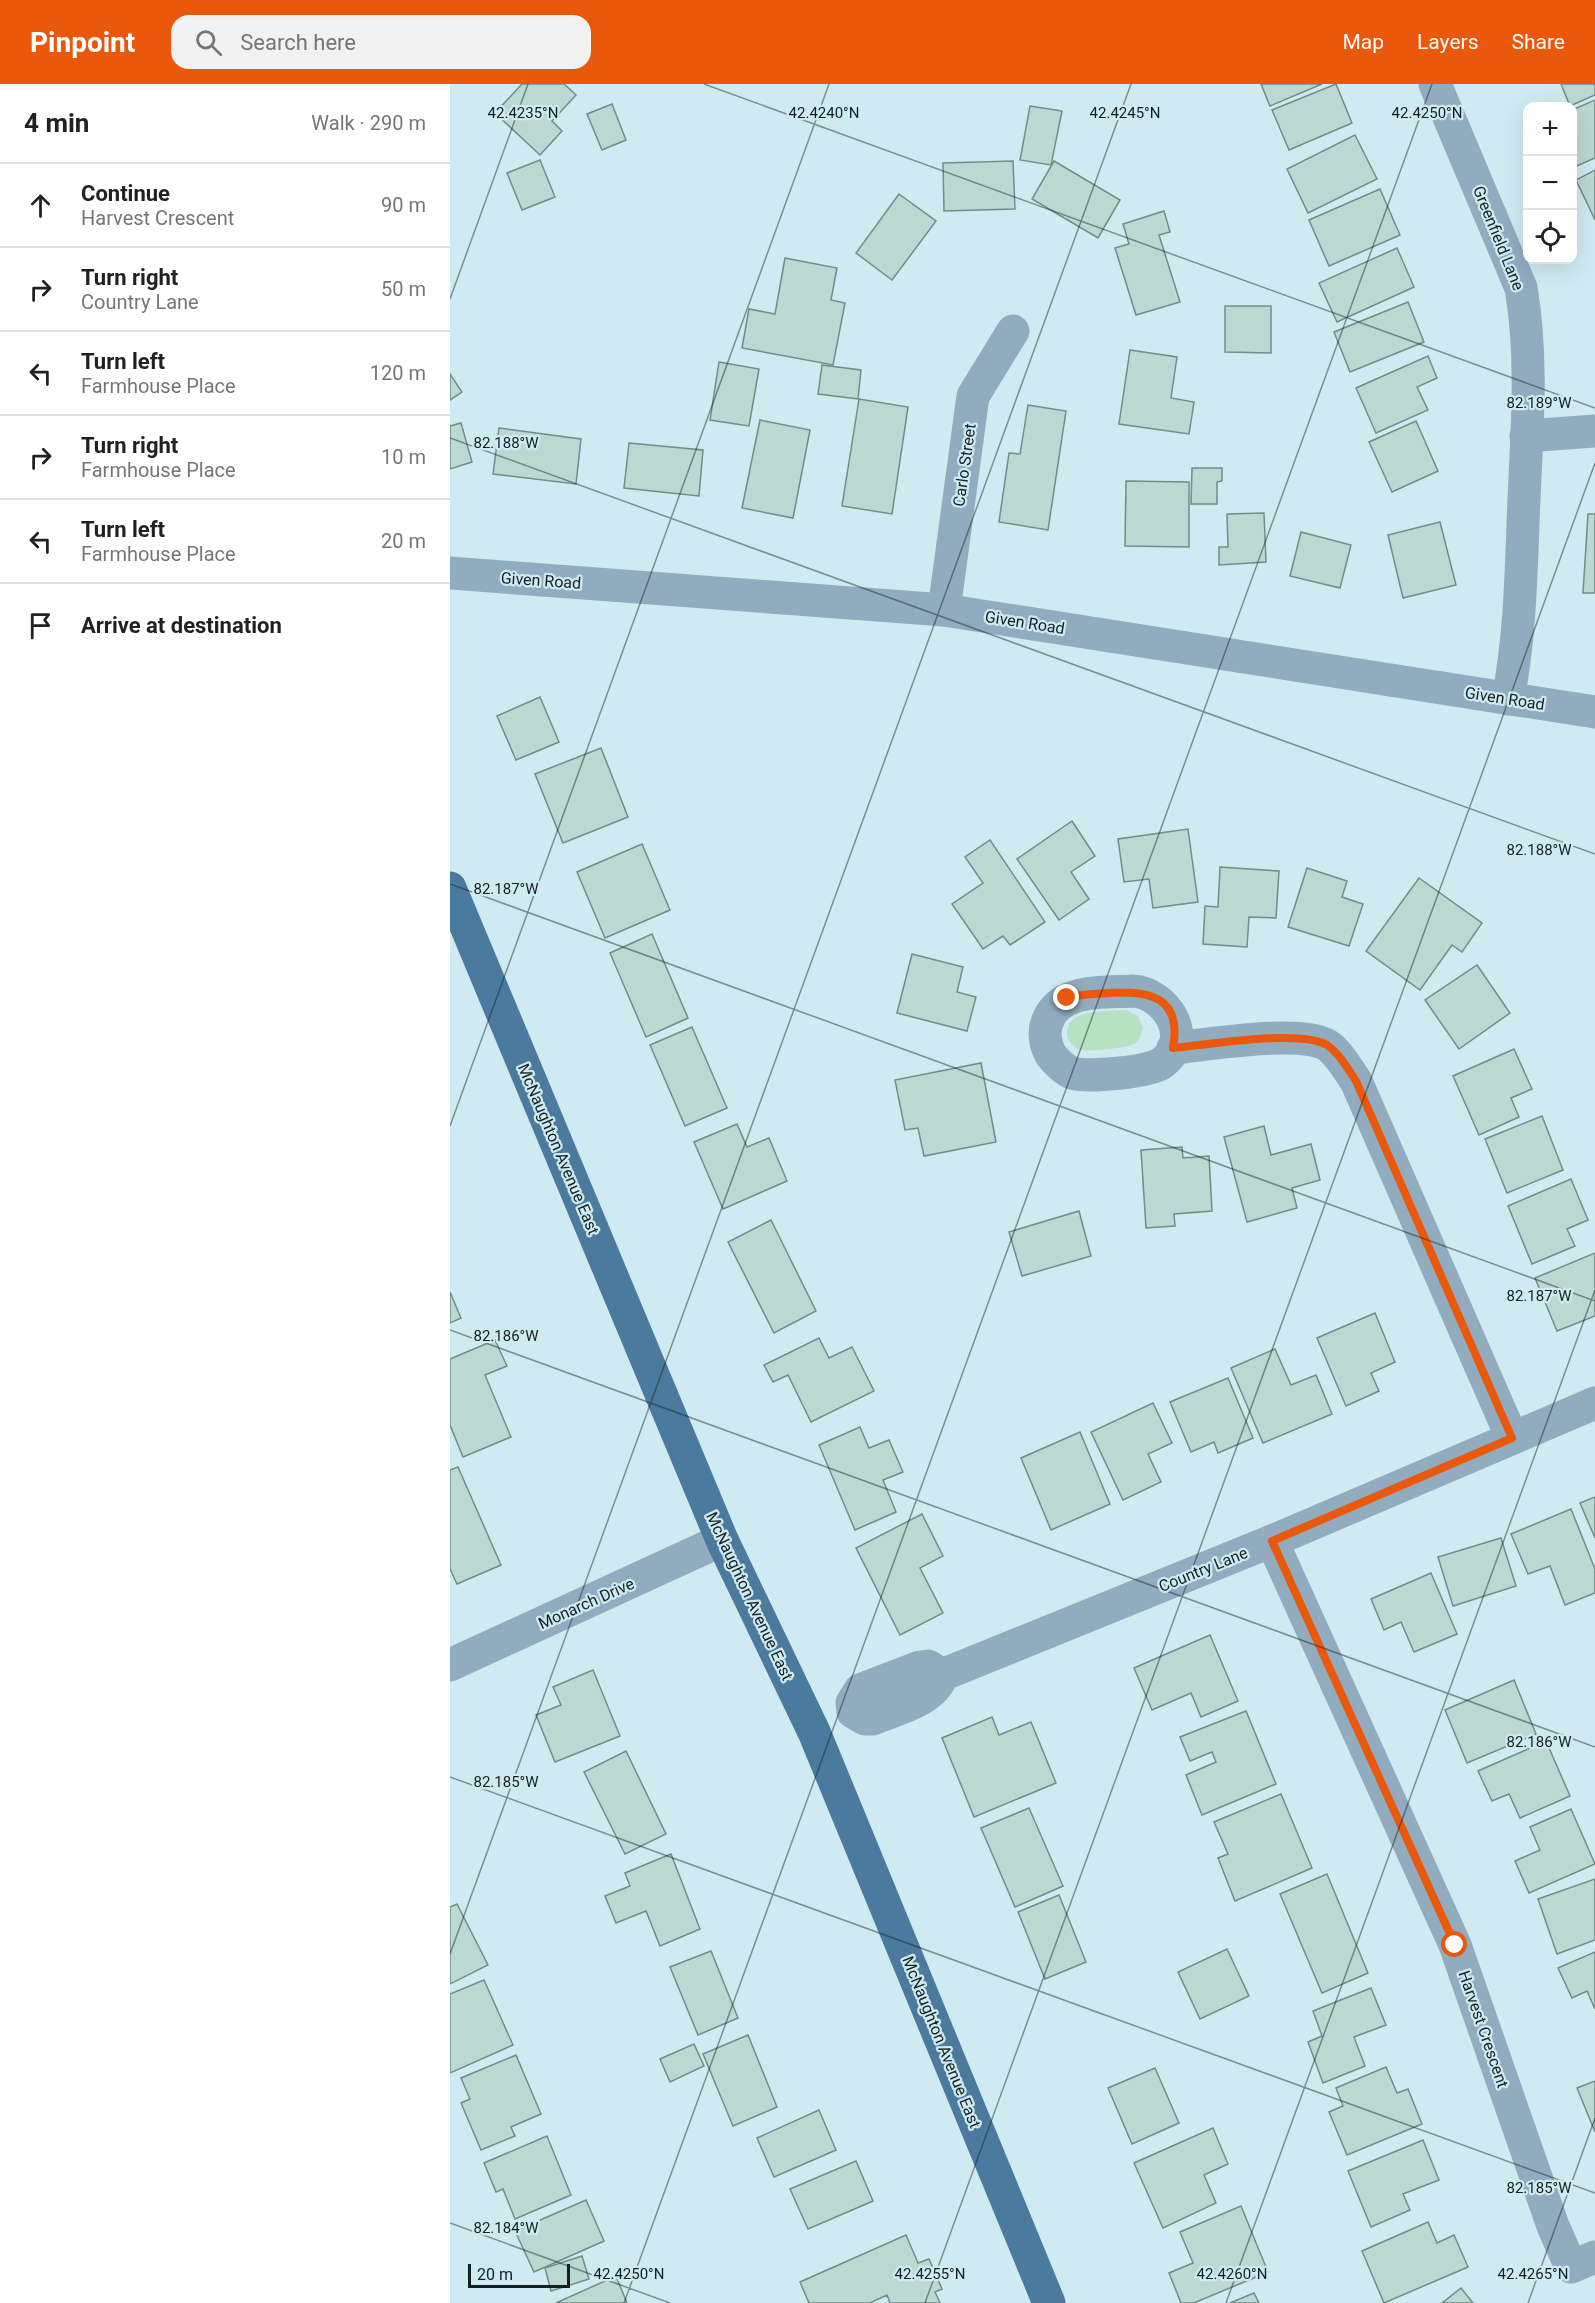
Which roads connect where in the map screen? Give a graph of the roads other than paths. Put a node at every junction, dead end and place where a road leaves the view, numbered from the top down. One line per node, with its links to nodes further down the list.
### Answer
1 (1435, 84): 4 (street, Greenfield Lane)
2 (1013, 332): 6 (street, Carlo Street)
3 (1595, 431): 4 (street)
4 (1526, 436): 7 (street, Greenfield Lane)
5 (450, 573): 6 (street, Given Road)
6 (944, 609): 7 (street, Given Road)
7 (1508, 699): 8 (street, Given Road)
8 (1595, 712)
9 (450, 888): 13 (main road, McNaughton Avenue East)
10 (1173, 1048): 12 (street)
11 (1595, 1403): 12 (street, Country Lane)
12 (1512, 1438): 14 (street, Country Lane)
13 (722, 1540): 15 (street, Monarch Drive); 16 (main road, McNaughton Avenue East)
14 (1272, 1541): 16 (street, Country Lane); 17 (street, Harvest Crescent)
15 (450, 1665)
16 (814, 1732): 18 (main road, McNaughton Avenue East)
17 (1595, 2257)
18 (1049, 2303)

